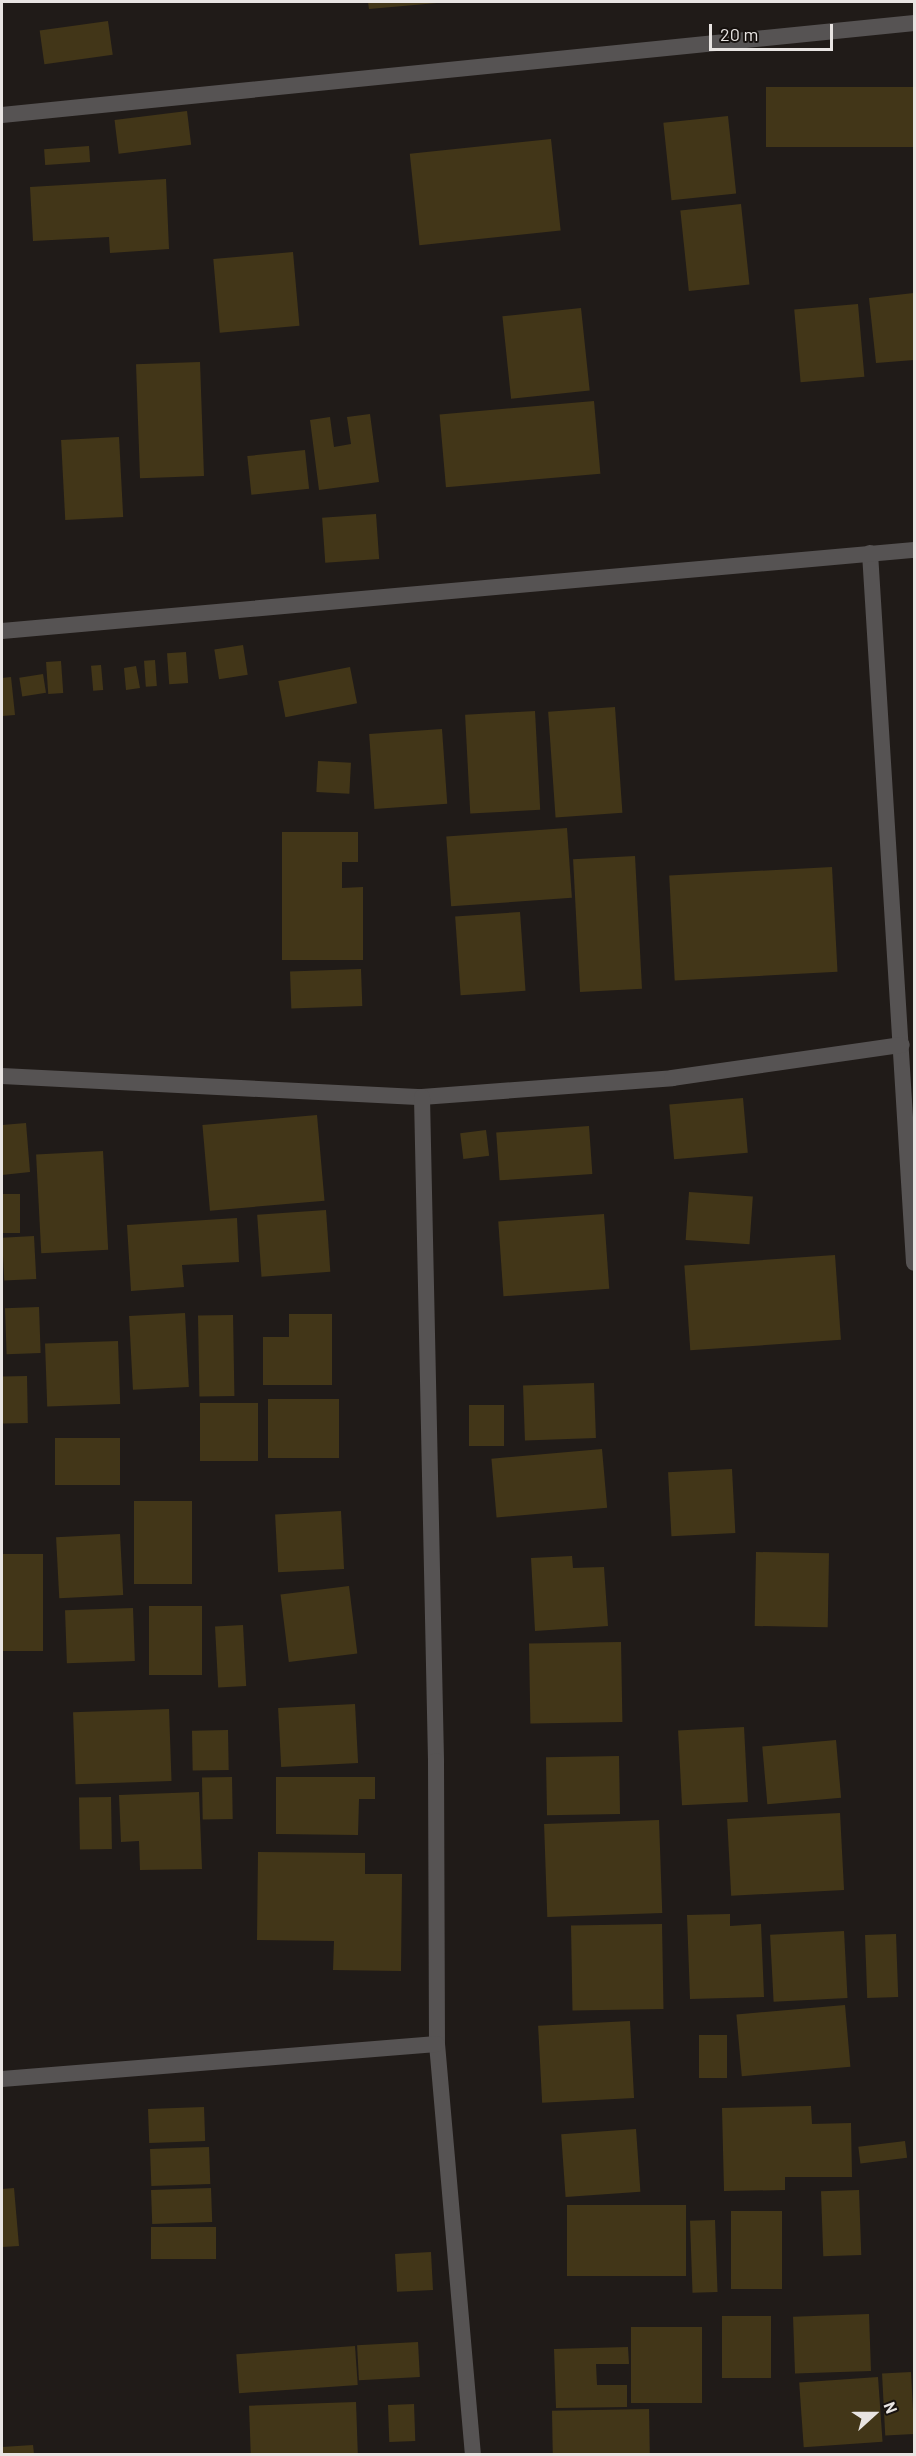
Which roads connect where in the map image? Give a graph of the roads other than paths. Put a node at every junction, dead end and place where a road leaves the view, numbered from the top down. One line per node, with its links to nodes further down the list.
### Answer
1 (915, 23): 2 (street)
2 (2, 115)
3 (915, 549): 4 (street)
4 (870, 553): 5 (street); 6 (street)
5 (2, 631)
6 (902, 1045): 8 (street); 9 (street)
7 (2, 1076): 8 (street)
8 (422, 1097): 10 (street)
9 (915, 1263)
10 (437, 2044): 11 (street); 12 (street)
11 (2, 2079)
12 (473, 2454)

